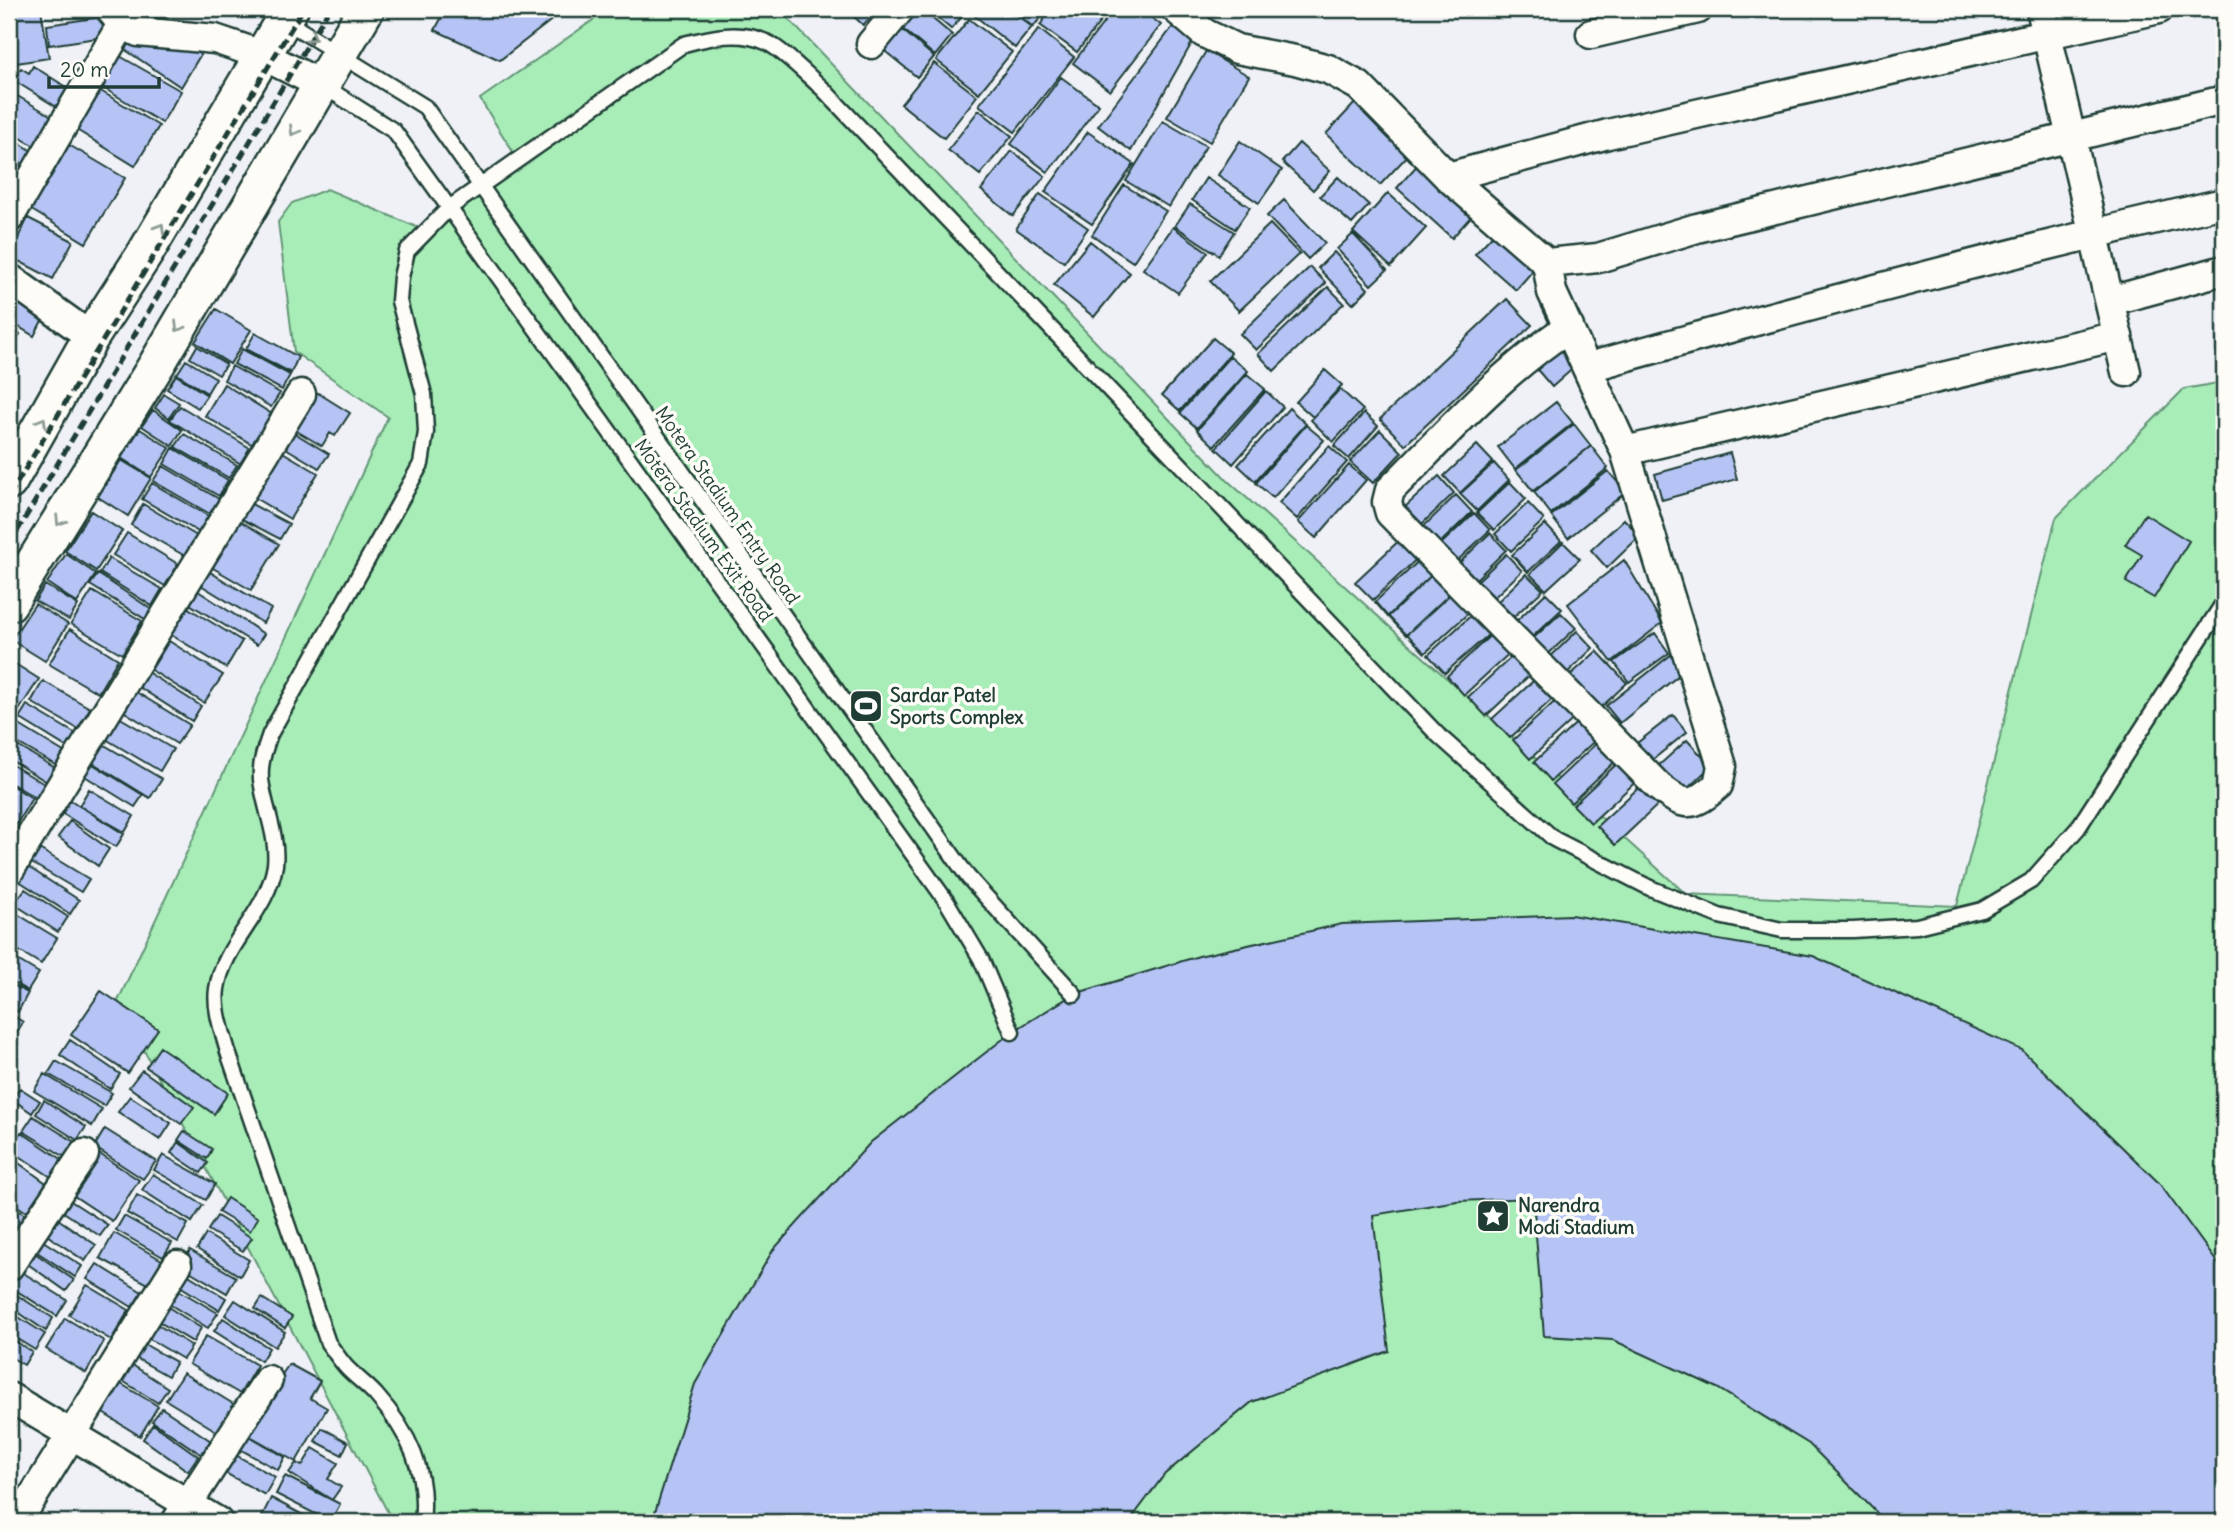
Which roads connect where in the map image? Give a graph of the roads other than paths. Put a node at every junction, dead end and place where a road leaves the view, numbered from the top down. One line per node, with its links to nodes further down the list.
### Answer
1 (366, 9): 12 (street)
2 (901, 9): 10 (street)
3 (1176, 9): 16 (street)
4 (1698, 9): 9 (street)
5 (2159, 9): 8 (street)
6 (287, 14): 11 (street); 12 (lane, Motera Stadium Entry Road, one-way to 12)
7 (116, 16): 11 (street); 20 (street)
8 (2044, 21): 15 (street); 16 (street)
9 (1591, 34)
10 (871, 44)
11 (262, 55): 13 (street); 28 (street, one-way to 11)
12 (339, 55): 13 (street); 17 (lane, Motera Stadium Entry Road)
13 (322, 85): 19 (lane, Motera Stadium Exit Road); 35 (street, one-way to 35)
14 (2224, 100): 15 (street)
15 (2071, 137): 21 (street); 22 (street)
16 (1448, 177): 22 (street)
17 (480, 186): 19 (lane); 34 (lane); 37 (lane, Motera Stadium Entry Road)
18 (2224, 203): 21 (street)
19 (449, 208): 38 (lane, Motera Stadium Exit Road); 48 (lane)
20 (9, 218)
21 (2094, 233): 25 (street); 29 (street)
22 (1547, 263): 26 (street)
23 (2224, 270): 25 (street)
24 (9, 278): 28 (street)
25 (2110, 301): 27 (street)
26 (1569, 327): 29 (street); 32 (street)
27 (2118, 336): 30 (street); 32 (street)
28 (91, 337): 33 (street, one-way to 28)
29 (1589, 368): 32 (street)
30 (2126, 372)
31 (301, 394): 36 (street)
32 (1625, 451)
33 (11, 471)
34 (2224, 602)
35 (9, 603)
36 (9, 871)
37 (1074, 994)
38 (1012, 1032)
39 (84, 1154): 41 (street)
40 (177, 1265): 44 (street)
41 (9, 1266)
42 (268, 1380): 45 (street)
43 (9, 1397): 44 (street)
44 (71, 1434): 45 (street); 46 (street)
45 (181, 1513): 47 (street)
46 (17, 1522)
47 (218, 1522)
48 (422, 1522)

